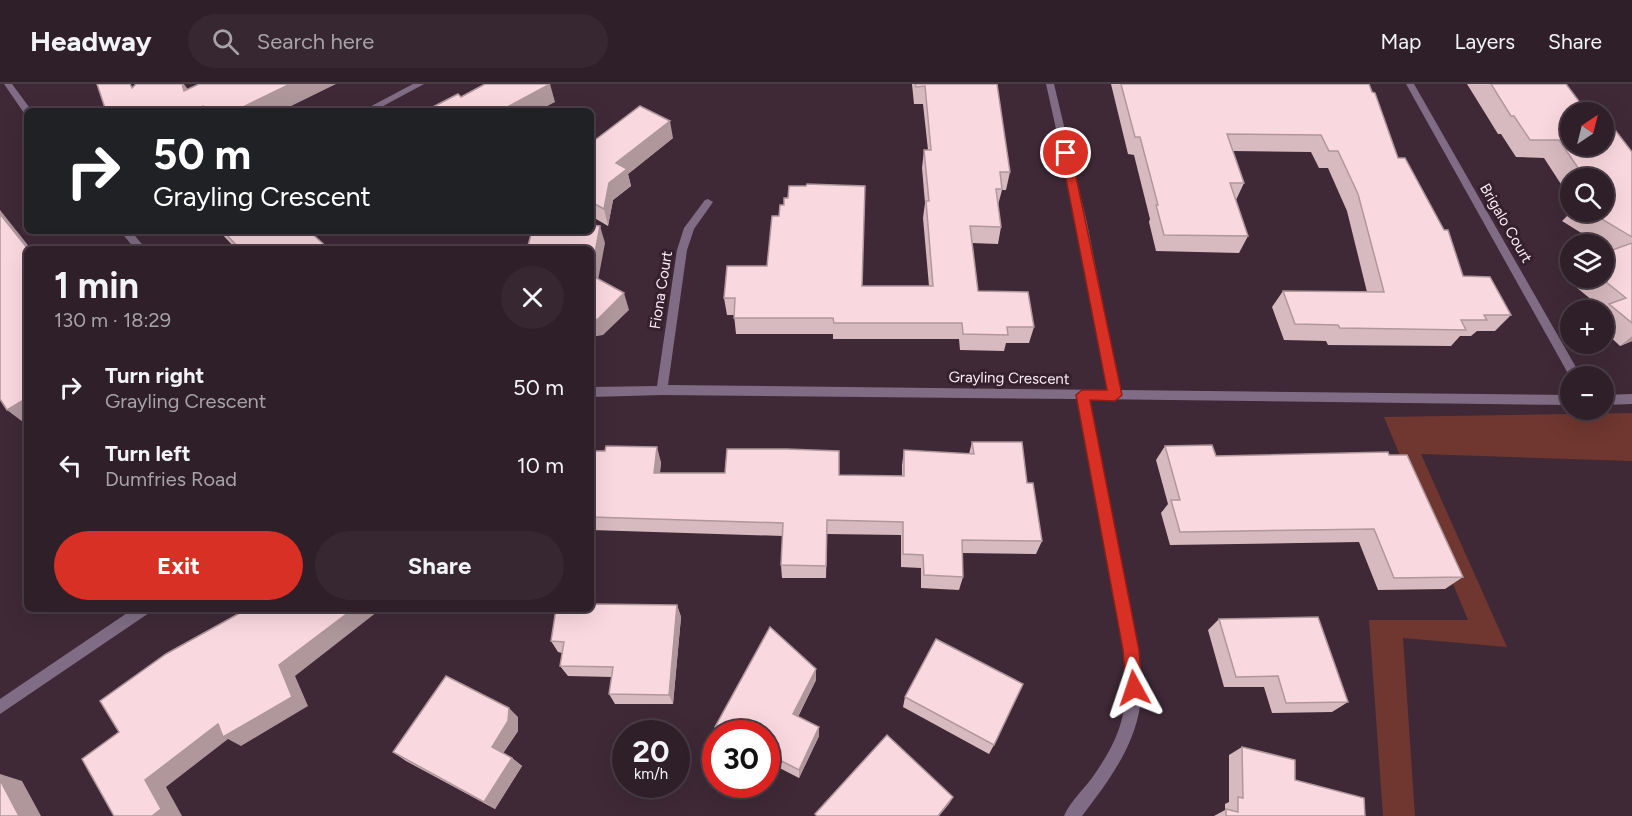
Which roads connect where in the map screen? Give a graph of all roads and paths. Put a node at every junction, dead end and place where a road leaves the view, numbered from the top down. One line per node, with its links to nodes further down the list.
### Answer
1 (8, 84): 5 (street)
2 (420, 84): 6 (street)
3 (1050, 84): 14 (street)
4 (1410, 84): 10 (street, Brigalo Court)
5 (25, 108)
6 (373, 108)
7 (708, 202): 11 (street, Fiona Court)
8 (130, 234): 9 (street)
9 (139, 246)
10 (1570, 366)
11 (662, 390): 12 (street, Grayling Crescent); 13 (street, Grayling Crescent)
12 (594, 392)
13 (1082, 395): 14 (street, Grayling Crescent); 20 (street)
14 (1115, 395): 16 (street, Grayling Crescent)
15 (1632, 399): 17 (street)
16 (1560, 400)
17 (1614, 400)
18 (140, 612): 19 (street)
19 (0, 707)
20 (1072, 816)

